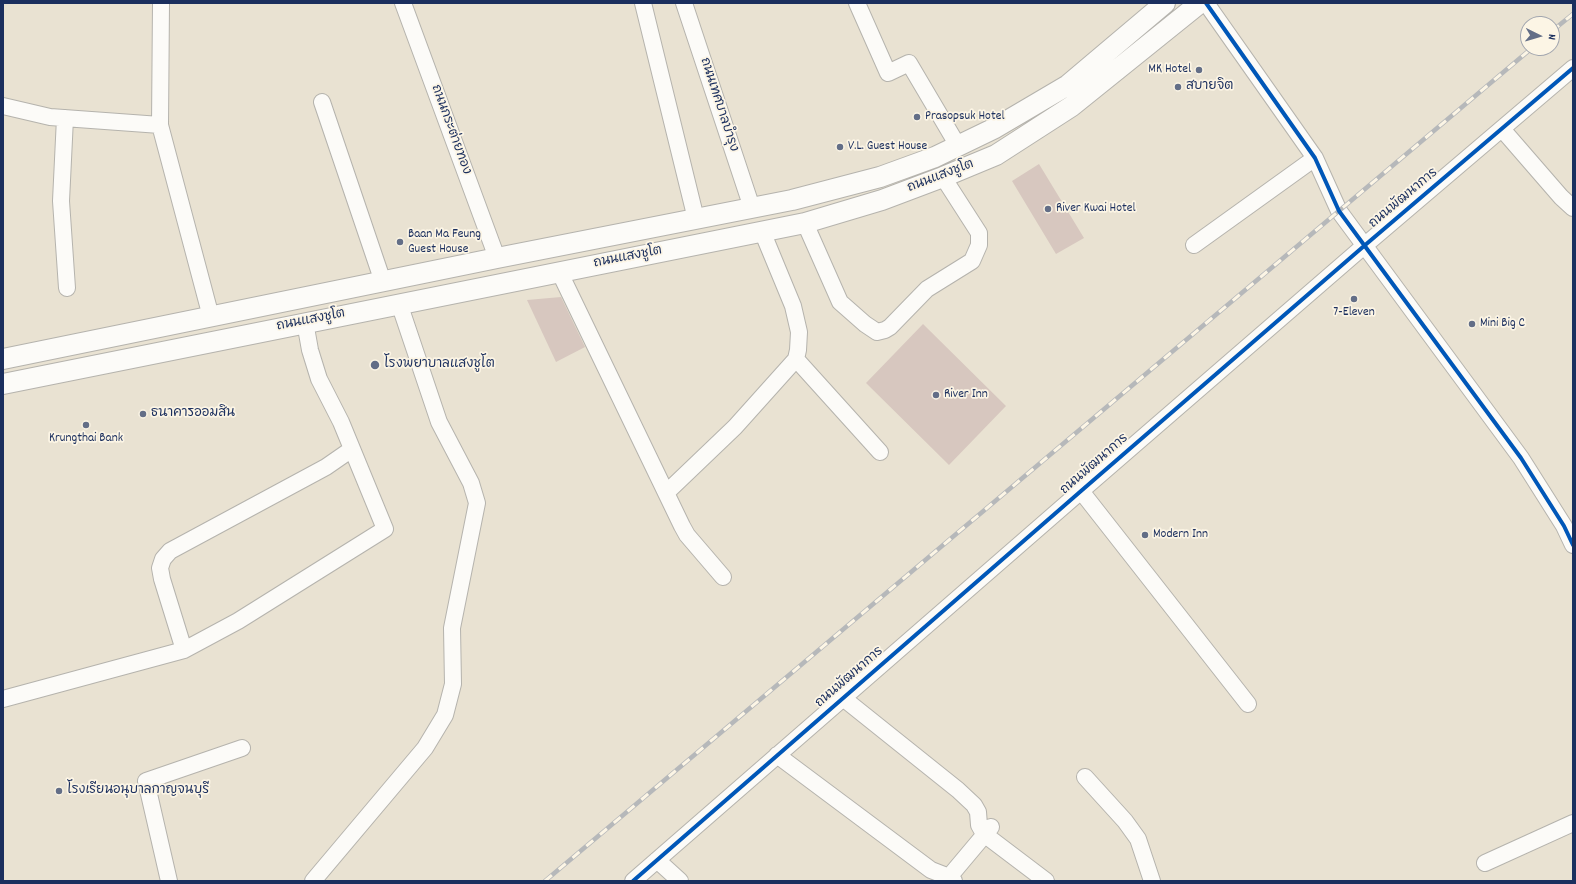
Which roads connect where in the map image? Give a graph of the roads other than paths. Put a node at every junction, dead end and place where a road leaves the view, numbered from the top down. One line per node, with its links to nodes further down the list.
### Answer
1 (161, 3): 13 (street)
2 (402, 3): 26 (street, ถนนกระต่ายทอง)
3 (643, 3): 21 (street)
4 (684, 3): 19 (street, ถนนเทศบาลบำรุง)
5 (856, 3): 15 (street)
6 (1165, 3): 15 (main road, ถนนแสงชูโต)
7 (1200, 3): 18 (main road, ถนนแสงชูโต)
8 (1206, 3): 17 (street)
9 (1573, 68): 14 (street, ถนนพัฒนาการ)
10 (322, 102): 28 (street)
11 (3, 106): 12 (street)
12 (65, 118): 13 (street); 29 (street)
13 (160, 126): 31 (street)
14 (1502, 129): 20 (street); 25 (street, ถนนพัฒนาการ)
15 (958, 146): 16 (main road, ถนนแสงชูโต)
16 (935, 157): 18 (main road); 19 (main road, ถนนแสงชูโต)
17 (1315, 158): 24 (street); 25 (street)
18 (943, 177): 22 (main road, ถนนแสงชูโต); 22 (street)
19 (752, 208): 21 (main road, ถนนแสงชูโต)
20 (1573, 208)
21 (696, 219): 26 (main road, ถนนแสงชูโต)
22 (805, 223): 23 (main road, ถนนแสงชูโต)
23 (762, 231): 27 (main road, ถนนแสงชูโต); 34 (street)
24 (1194, 245)
25 (1364, 246): 38 (street, ถนนพัฒนาการ); 40 (street)
26 (497, 258): 28 (main road, ถนนแสงชูโต)
27 (559, 272): 30 (main road, ถนนแสงชูโต); 39 (street)
28 (383, 282): 31 (main road, ถนนแสงชูโต)
29 (66, 288)
30 (399, 303): 32 (main road, ถนนแสงชูโต); 58 (street)
31 (211, 317): 33 (main road, ถนนแสงชูโต)
32 (305, 322): 35 (main road, ถนนแสงชูโต); 36 (street)
33 (3, 359)
34 (796, 359): 37 (street); 39 (street)
35 (3, 384)
36 (352, 449): 43 (street); 43 (street)
37 (880, 452)
38 (1081, 491): 44 (street, ถนนพัฒนาการ); 46 (street)
39 (666, 493): 42 (street)
40 (1569, 521): 41 (street)
41 (1573, 545)
42 (723, 577)
43 (184, 650): 45 (street)
44 (843, 698): 48 (street, ถนนพัฒนาการ); 51 (street)
45 (3, 699)
46 (1248, 704)
47 (242, 748): 57 (street)
48 (777, 755): 52 (street, ถนนพัฒนาการ); 54 (street)
49 (1085, 777): 55 (street)
50 (1573, 823): 53 (street)
51 (987, 831): 56 (street); 61 (street)
52 (658, 860): 59 (street, ถนนพัฒนาการ); 60 (street)
53 (1485, 863)
54 (926, 876): 56 (street)
55 (1147, 878)
56 (951, 879)
57 (169, 881)
58 (313, 881)
59 (633, 881)
60 (680, 881)
61 (1046, 881)

